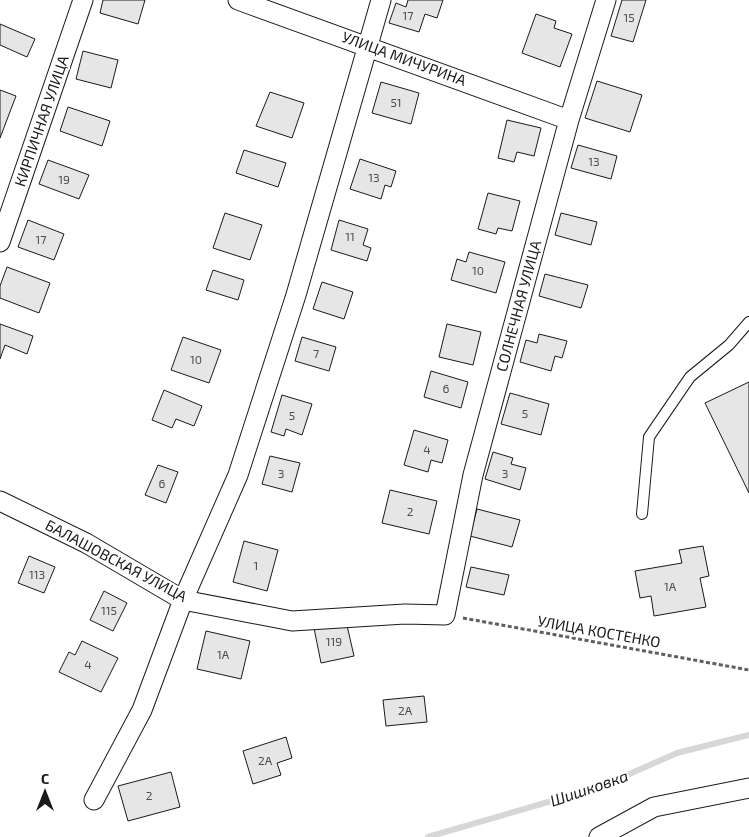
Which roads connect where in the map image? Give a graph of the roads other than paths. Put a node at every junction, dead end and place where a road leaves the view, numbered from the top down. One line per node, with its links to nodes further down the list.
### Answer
1 (83, 0): 7 (street, КИРПИЧНАЯ УЛИЦА)
2 (238, 0): 5 (street, УЛИЦА МИЧУРИНА)
3 (381, 0): 5 (street)
4 (606, 0): 6 (street, СОЛНЕЧНАЯ УЛИЦА)
5 (367, 45): 6 (street, УЛИЦА МИЧУРИНА); 11 (street)
6 (570, 120): 12 (street, СОЛНЕЧНАЯ УЛИЦА)
7 (0, 242)
8 (749, 322): 10 (lane)
9 (0, 501): 11 (street, БАЛАШОВСКАЯ УЛИЦА)
10 (642, 514)
11 (183, 600): 12 (street, БАЛАШОВСКАЯ УЛИЦА); 14 (street)
12 (445, 615)
13 (749, 788): 15 (street)
14 (94, 800)
15 (599, 837)

